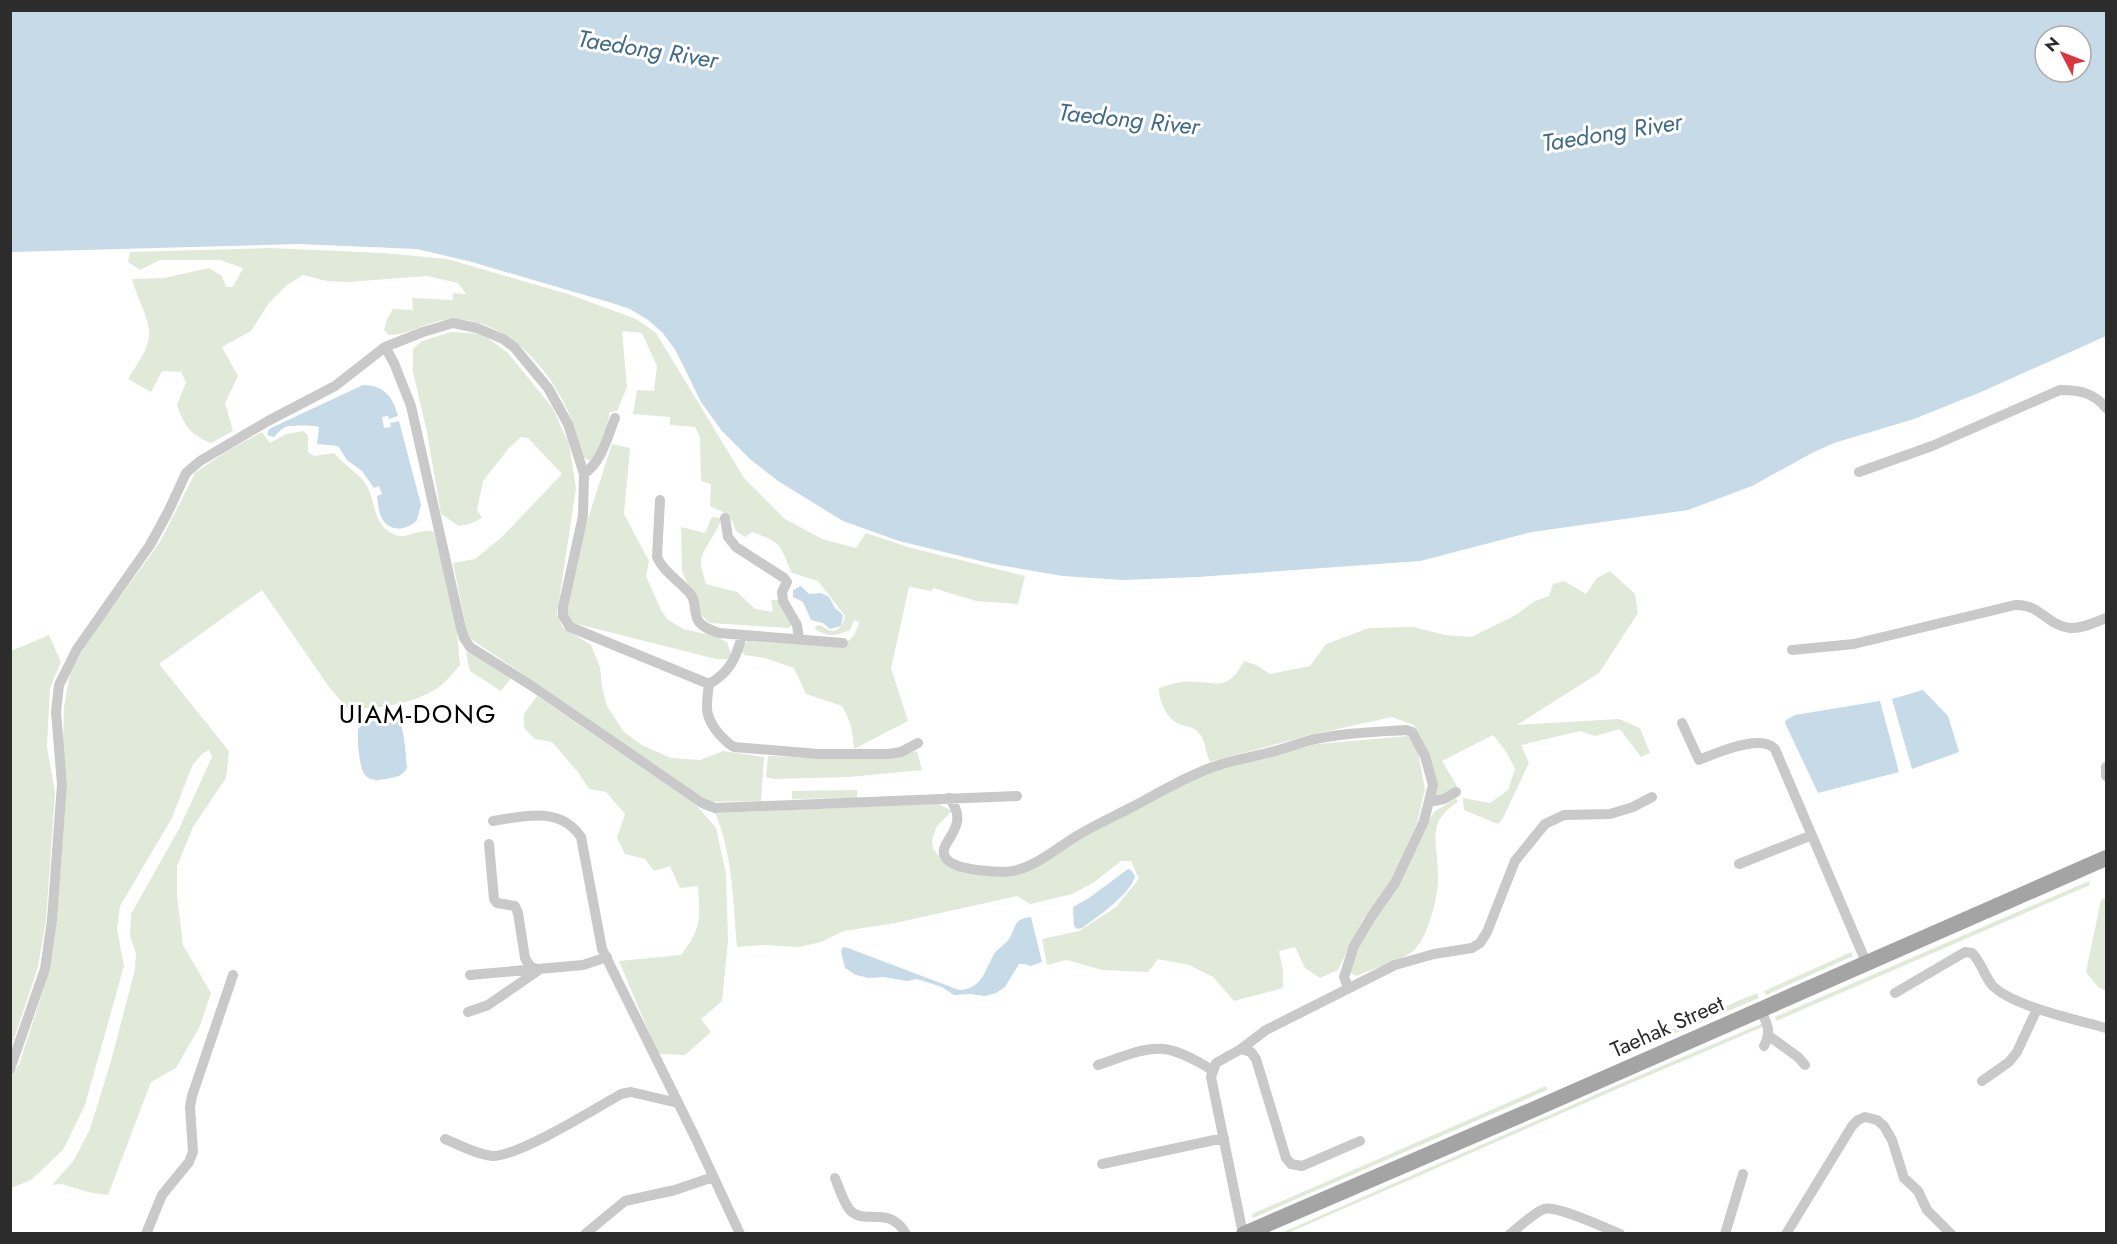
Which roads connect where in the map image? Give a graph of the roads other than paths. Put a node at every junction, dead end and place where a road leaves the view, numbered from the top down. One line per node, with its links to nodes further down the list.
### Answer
1 (385, 347): 5 (street); 21 (street); 42 (street)
2 (2106, 408): 4 (street)
3 (615, 418): 5 (street)
4 (1859, 472)
5 (584, 474): 13 (street)
6 (660, 500): 9 (street)
7 (725, 518): 10 (street)
8 (2106, 618): 12 (street)
9 (742, 636): 10 (street); 13 (street)
10 (799, 639): 11 (street)
11 (843, 643)
12 (1792, 650)
13 (709, 684): 15 (street)
14 (1682, 723): 24 (street)
15 (918, 743)
16 (2106, 767): 17 (street)
17 (2106, 777)
18 (1456, 792): 22 (street)
19 (1017, 796): 21 (street)
20 (1652, 797): 33 (street)
21 (949, 798): 22 (street)
22 (1429, 802): 33 (street)
23 (493, 821): 28 (street)
24 (1812, 835): 27 (street); 29 (street)
25 (489, 844): 30 (street)
26 (2106, 858): 29 (main road, Taehak Street)
27 (1739, 864)
28 (607, 957): 30 (street); 45 (street)
29 (1866, 962): 35 (main road, Taehak Street)
30 (539, 970): 32 (street); 37 (street)
31 (233, 975): 53 (street)
32 (470, 975)
33 (1348, 987): 39 (street)
34 (1895, 993): 36 (street)
35 (1761, 1009): 41 (street); 57 (main road, Taehak Street)
36 (2037, 1009): 38 (street); 44 (street)
37 (468, 1012)
38 (2106, 1028)
39 (1241, 1049): 43 (street); 48 (street)
40 (1098, 1065): 43 (street)
41 (1805, 1065)
42 (10, 1069)
43 (1212, 1070): 46 (street)
44 (1982, 1082)
45 (678, 1103): 47 (street); 51 (street)
46 (1224, 1138): 49 (street); 57 (street)
47 (445, 1139)
48 (1360, 1141)
49 (1102, 1164)
50 (1743, 1174): 60 (street)
51 (713, 1177): 54 (street); 55 (street)
52 (835, 1178): 56 (street)
53 (146, 1233)
54 (585, 1233)
55 (740, 1233)
56 (906, 1233)
57 (1244, 1233)
58 (1510, 1233): 59 (street)
59 (1620, 1233)
60 (1725, 1233)
61 (1786, 1233): 62 (street)
62 (1951, 1233)

